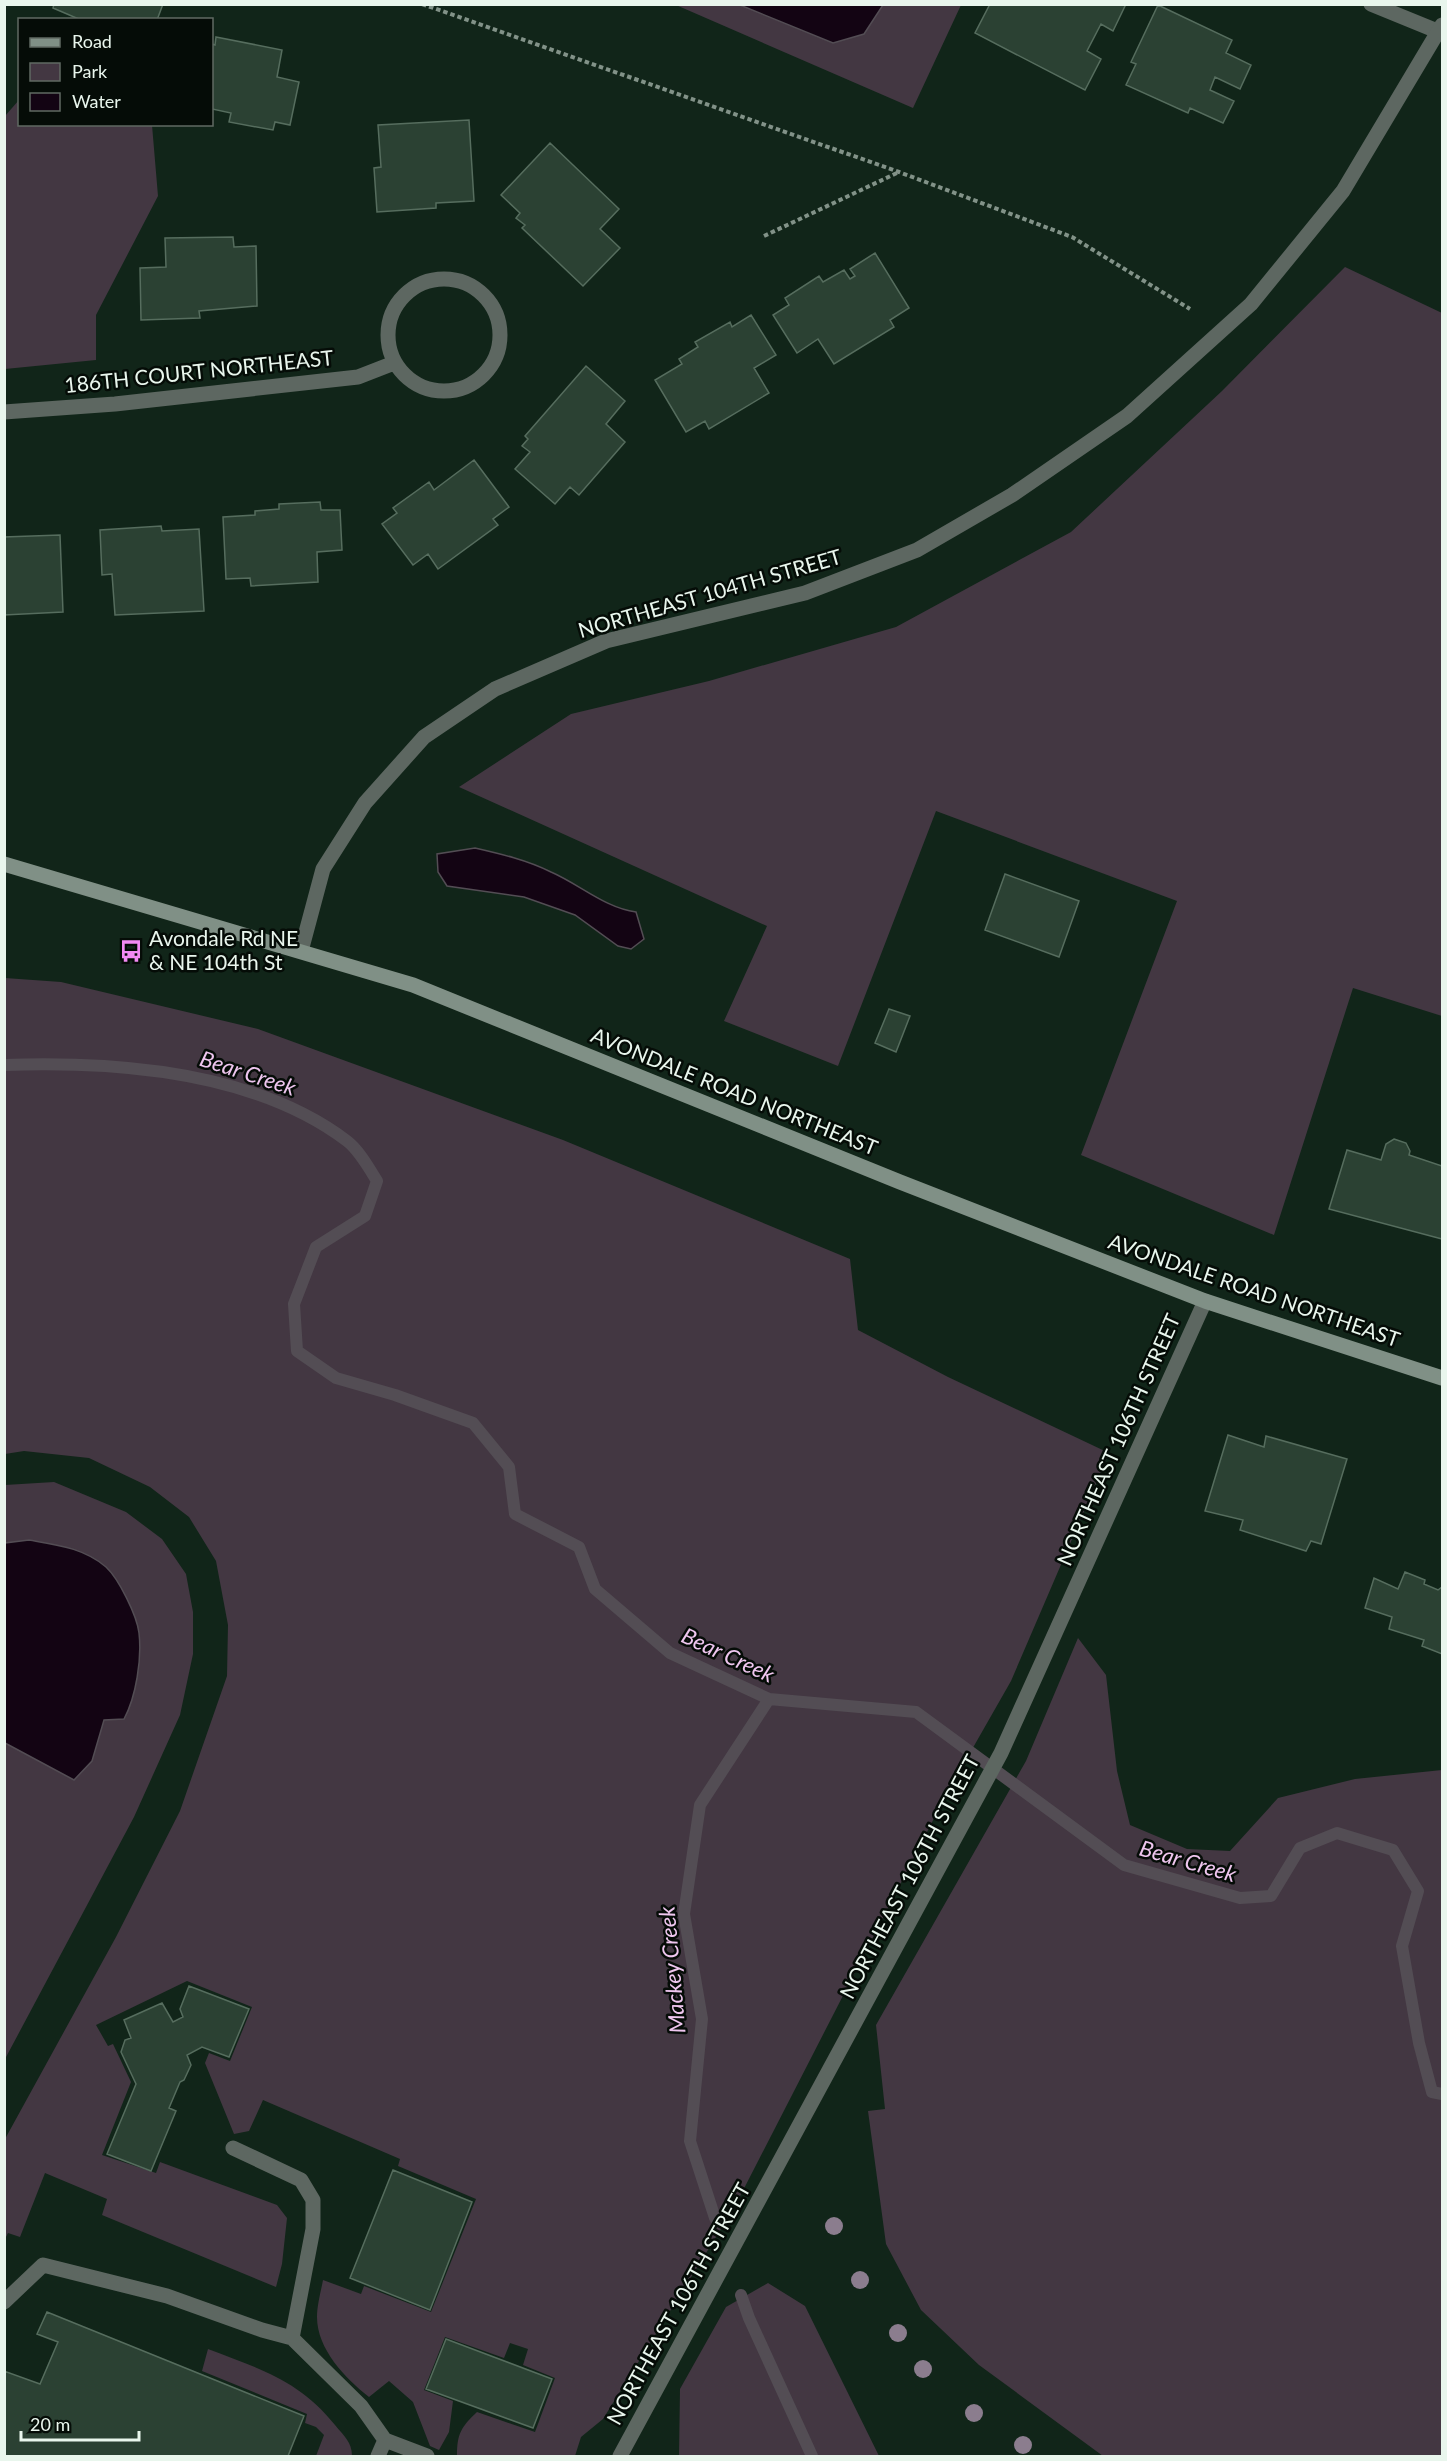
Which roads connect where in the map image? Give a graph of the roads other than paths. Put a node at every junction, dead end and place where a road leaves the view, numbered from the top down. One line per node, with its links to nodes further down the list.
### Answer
1 (1371, 4): 2 (street)
2 (1441, 30): 6 (street, NORTHEAST 104TH STREET)
3 (394, 363): 3 (street); 4 (street, 186TH COURT NORTHEAST)
4 (4, 412)
5 (4, 864): 6 (main road, AVONDALE ROAD NORTHEAST)
6 (301, 951): 7 (main road, AVONDALE ROAD NORTHEAST)
7 (1205, 1301): 8 (main road, AVONDALE ROAD NORTHEAST); 15 (street, NORTHEAST 106TH STREET)
8 (1443, 1378)
9 (233, 2148): 11 (street)
10 (4, 2302): 11 (street)
11 (292, 2338): 12 (street)
12 (385, 2440): 13 (street); 14 (street)
13 (378, 2457)
14 (427, 2457)
15 (620, 2457)

